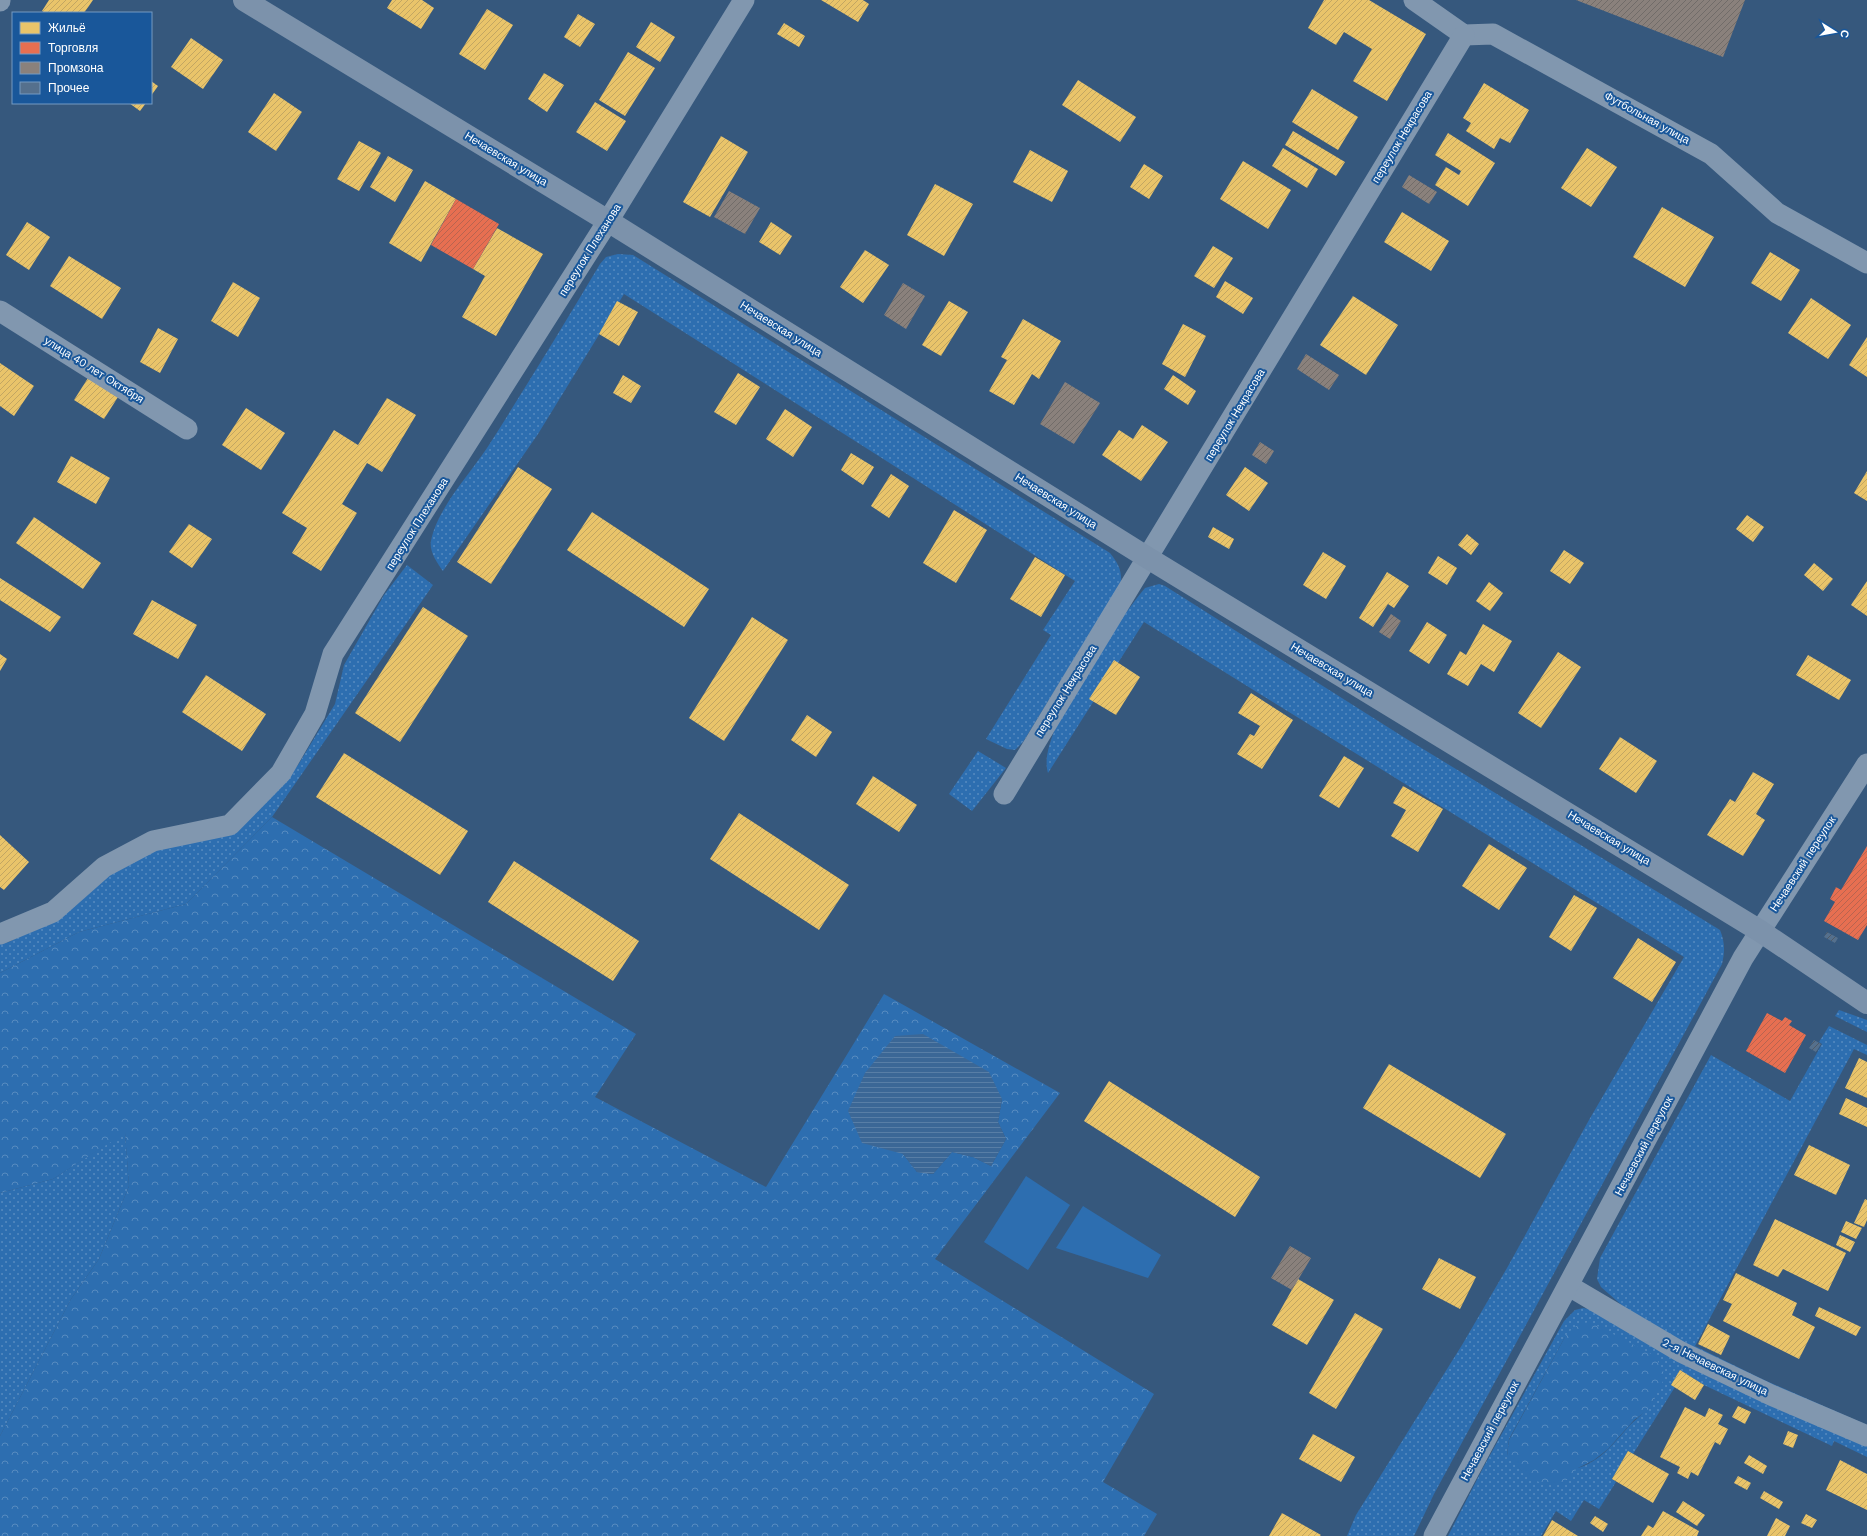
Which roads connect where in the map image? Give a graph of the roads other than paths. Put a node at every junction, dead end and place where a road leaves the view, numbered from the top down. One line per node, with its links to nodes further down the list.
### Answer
1 (244, 0): 5 (street, Нечаевская улица)
2 (744, 0): 5 (street, переулок Плеханова)
3 (1414, 0): 4 (street)
4 (1464, 35): 6 (street, Футбольная улица); 9 (street, переулок Некрасова)
5 (608, 221): 9 (street, Нечаевская улица); 13 (street, переулок Плеханова)
6 (1867, 263)
7 (0, 311): 8 (street, улица 40 лет Октября)
8 (187, 429)
9 (1148, 558): 11 (street, переулок Некрасова); 12 (street, Нечаевская улица)
10 (1867, 764): 12 (street, Нечаевский переулок)
11 (1004, 794)
12 (1760, 931): 14 (street, Нечаевская улица); 15 (street, Нечаевский переулок)
13 (0, 934)
14 (1867, 1003)
15 (1569, 1286): 16 (street, 2-я Нечаевская улица); 17 (street, Нечаевский переулок)
16 (1867, 1436)
17 (1434, 1536)

